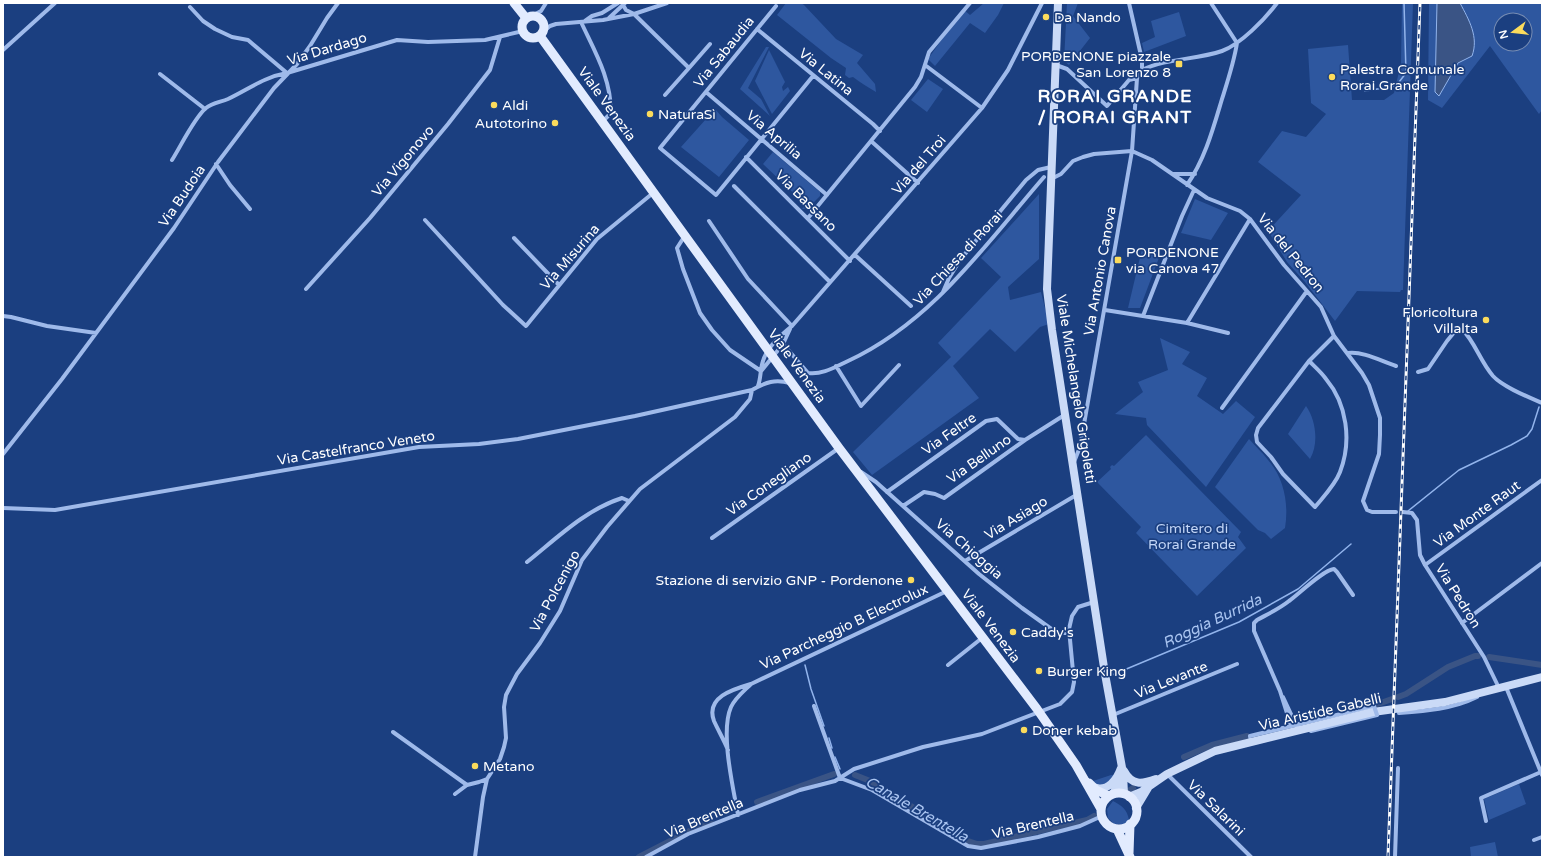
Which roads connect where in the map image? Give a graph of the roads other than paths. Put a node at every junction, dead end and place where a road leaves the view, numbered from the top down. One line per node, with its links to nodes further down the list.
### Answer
1 (55, 3): 26 (street)
2 (338, 3): 31 (street, Via Budoia)
3 (514, 3): 17 (main road, Viale Venezia)
4 (546, 3): 17 (street)
5 (618, 3): 19 (street)
6 (667, 3): 16 (street)
7 (970, 3): 28 (street)
8 (1042, 3): 37 (street, Via del Troi)
9 (1058, 3): 27 (main road, Viale Michelangelo Grigoletti)
10 (1129, 3): 30 (street)
11 (1211, 3): 24 (street)
12 (1277, 3): 24 (street)
13 (624, 4): 16 (street); 18 (street)
14 (776, 6): 20 (street, Via Sabaudia)
15 (190, 7): 31 (street)
16 (634, 14): 18 (street); 29 (street)
17 (529, 17): 21 (main road); 22 (main road, Viale Venezia)
18 (609, 19): 19 (street)
19 (583, 22): 22 (street); 39 (street)
20 (757, 30): 33 (street, Via Latina); 35 (street, Via Sabaudia)
21 (523, 31): 22 (main road); 23 (street, Via Dardago)
22 (542, 34): 39 (main road, Viale Venezia)
23 (500, 37): 31 (street, Via Dardago); 69 (street, Via Vigonovo)
24 (1237, 43): 30 (street); 49 (street)
25 (710, 44): 29 (street)
26 (3, 50)
27 (1055, 64): 34 (street); 47 (main road, Viale Michelangelo Grigoletti)
28 (925, 65): 37 (street); 40 (street)
29 (689, 68): 36 (street)
30 (1142, 70): 34 (street)
31 (287, 73): 38 (street, Via Dardago); 46 (street, Via Budoia)
32 (160, 74): 38 (street)
33 (813, 76): 40 (street, Via Latina); 41 (street)
34 (1137, 78): 43 (street, Via Antonio Canova)
35 (706, 92): 41 (street, Via Aprilia); 44 (street, Via Sabaudia)
36 (665, 95)
37 (982, 108): 52 (street, Via del Troi)
38 (205, 109): 45 (street)
39 (602, 122): 56 (main road, Viale Venezia)
40 (880, 131): 42 (street)
41 (761, 139): 44 (street); 57 (street, Via Aprilia)
42 (871, 141): 52 (street); 57 (street)
43 (1132, 151): 48 (street, Via del Pedron); 51 (street); 73 (street, Via Antonio Canova)
44 (746, 157): 59 (street, Via Bassano)
45 (172, 160)
46 (216, 164): 58 (street); 78 (street, Via Budoia)
47 (1051, 167): 71 (street); 95 (main road, Viale Michelangelo Grigoletti)
48 (1172, 174): 49 (street); 53 (street, Via del Pedron)
49 (1195, 174): 53 (street)
50 (1044, 177): 71 (street, Via Chiesa di Rorai)
51 (1055, 177)
52 (918, 183): 65 (street, Via del Troi)
53 (1187, 185): 55 (street, Via del Pedron)
54 (734, 186): 67 (street)
55 (1194, 190): 60 (street, Via del Pedron); 75 (street)
56 (653, 193): 63 (main road, Viale Venezia); 68 (street, Via Misurina)
57 (827, 195): 59 (street)
58 (250, 209)
59 (808, 218): 66 (street, Via Bassano)
60 (1250, 219): 70 (street, Via del Pedron); 76 (street)
61 (424, 220): 68 (street, Via Misurina)
62 (709, 221): 77 (street)
63 (684, 237): 82 (main road, Viale Venezia); 88 (street)
64 (514, 238): 68 (street)
65 (855, 255): 66 (street, Via del Troi); 72 (street)
66 (850, 260): 67 (street, Via del Troi)
67 (830, 282): 77 (street, Via del Troi)
68 (559, 285)
69 (306, 289)
70 (1307, 291): 80 (street, Via del Pedron); 94 (street)
71 (942, 294): 86 (street, Via Chiesa di Rorai)
72 (911, 306)
73 (1105, 310): 75 (street); 99 (street, Via Antonio Canova)
74 (3, 316): 78 (street)
75 (1143, 316): 76 (street)
76 (1187, 323): 79 (street)
77 (792, 326): 81 (street, Via del Troi); 82 (street, Via del Troi)
78 (96, 333): 98 (street, Via Budoia)
79 (1228, 333)
80 (1334, 336): 83 (street, Via del Pedron); 84 (street)
81 (783, 344): 82 (street, Via del Troi); 86 (street, Via Chiesa di Rorai)
82 (771, 353): 88 (street); 88 (street); 90 (main road, Viale Venezia)
83 (1348, 354): 87 (street); 107 (street, Via del Pedron)
84 (1310, 361): 84 (street)
85 (899, 365): 86 (street)
86 (836, 366)
87 (1396, 366)
88 (761, 372): 91 (street)
89 (1418, 372): 93 (street)
90 (792, 383): 91 (street, Via Castelfranco Veneto); 97 (main road, Viale Venezia)
91 (758, 387): 92 (street, Via Castelfranco Veneto)
92 (752, 390): 104 (street, Via Polcenigo); 106 (street, Via Castelfranco Veneto)
93 (1542, 403)
94 (1222, 408)
95 (1066, 414): 96 (street, Via Belluno); 99 (main road, Viale Michelangelo Grigoletti)
96 (1025, 440): 102 (street, Via Feltre); 105 (street, Via Belluno)
97 (839, 448): 100 (main road, Viale Venezia); 109 (street, Via Conegliano)
98 (3, 454)
99 (1074, 464): 103 (main road, Viale Michelangelo Grigoletti)
100 (857, 472): 102 (street, Via Chioggia); 114 (main road, Viale Venezia)
101 (1542, 480): 113 (street, Via Monte Raut)
102 (887, 492): 105 (street, Via Chioggia)
103 (1078, 493): 110 (street, Via Asiago); 116 (main road, Viale Michelangelo Grigoletti)
104 (629, 501): 111 (street); 141 (street, Via Polcenigo)
105 (903, 506): 110 (street, Via Chioggia)
106 (3, 508)
107 (1396, 512)
108 (1403, 512): 113 (street, Via Pedron)
109 (712, 538)
110 (965, 561): 118 (street, Via Chioggia)
111 (527, 562)
112 (1542, 563): 117 (street)
113 (1425, 566): 117 (street, Via Pedron)
114 (947, 591): 119 (main road, Viale Venezia); 123 (street, Via Parcheggio B Electrolux)
115 (1353, 595): 132 (street)
116 (1094, 602): 118 (street); 129 (main road, Viale Michelangelo Grigoletti)
117 (1462, 623): 124 (street, Via Pedron)
118 (1068, 629): 127 (street)
119 (982, 638): 121 (street); 127 (main road, Viale Venezia)
120 (1237, 664): 129 (street, Via Levante)
121 (948, 665)
122 (1542, 677): 124 (main road, Via Aristide Gabelli)
123 (751, 684): 130 (street, Via Parcheggio B Electrolux); 131 (street, Via Parcheggio B Electrolux)
124 (1503, 688): 125 (main road, Via Aristide Gabelli); 137 (street, Via Pedron)
125 (1488, 692): 128 (street, Via Aristide Gabelli); 132 (main road, Via Aristide Gabelli)
126 (814, 706): 140 (street)
127 (1038, 710): 138 (main road, Viale Venezia); 140 (street)
128 (1400, 713)
129 (1112, 715): 135 (main road, Viale Michelangelo Grigoletti)
130 (726, 726): 131 (street); 134 (street, Via Parcheggio B Electrolux)
131 (718, 727): 134 (street, Via Parcheggio B Electrolux)
132 (1294, 728): 132 (street, bridge); 139 (main road, Via Aristide Gabelli)
133 (393, 732): 142 (street)
134 (728, 750): 150 (street, Via Parcheggio B Electrolux)
135 (1122, 768): 139 (main road, Via Aristide Gabelli); 143 (main road); 146 (main road); 147 (main road, Viale Michelangelo Grigoletti)
136 (1398, 768): 160 (street)
137 (1541, 773): 151 (street)
138 (1081, 774): 143 (main road); 149 (main road)
139 (1165, 775): 144 (main road, Via Aristide Gabelli); 159 (street, Via Salarini)
140 (840, 778): 149 (street, Via Brentella); 150 (street, Via Brentella)
141 (487, 779): 142 (street); 157 (street, Via Polcenigo)
142 (467, 784): 145 (street)
143 (1092, 786): 146 (main road)
144 (1148, 787): 147 (main road, Via Aristide Gabelli); 148 (main road, Via Aristide Gabelli)
145 (455, 794)
146 (1111, 795): 147 (main road); 149 (main road)
147 (1126, 796): 148 (main road)
148 (1136, 808): 152 (main road)
149 (1101, 812): 153 (main road)
150 (738, 815): 158 (street, Via Brentella)
151 (1486, 821)
152 (1130, 824): 153 (main road); 156 (main road)
153 (1117, 829): 156 (main road)
154 (1542, 837): 155 (street)
155 (1534, 840)
156 (1130, 855)
157 (475, 857)
158 (646, 857)
159 (1251, 857)
160 (1395, 857)

